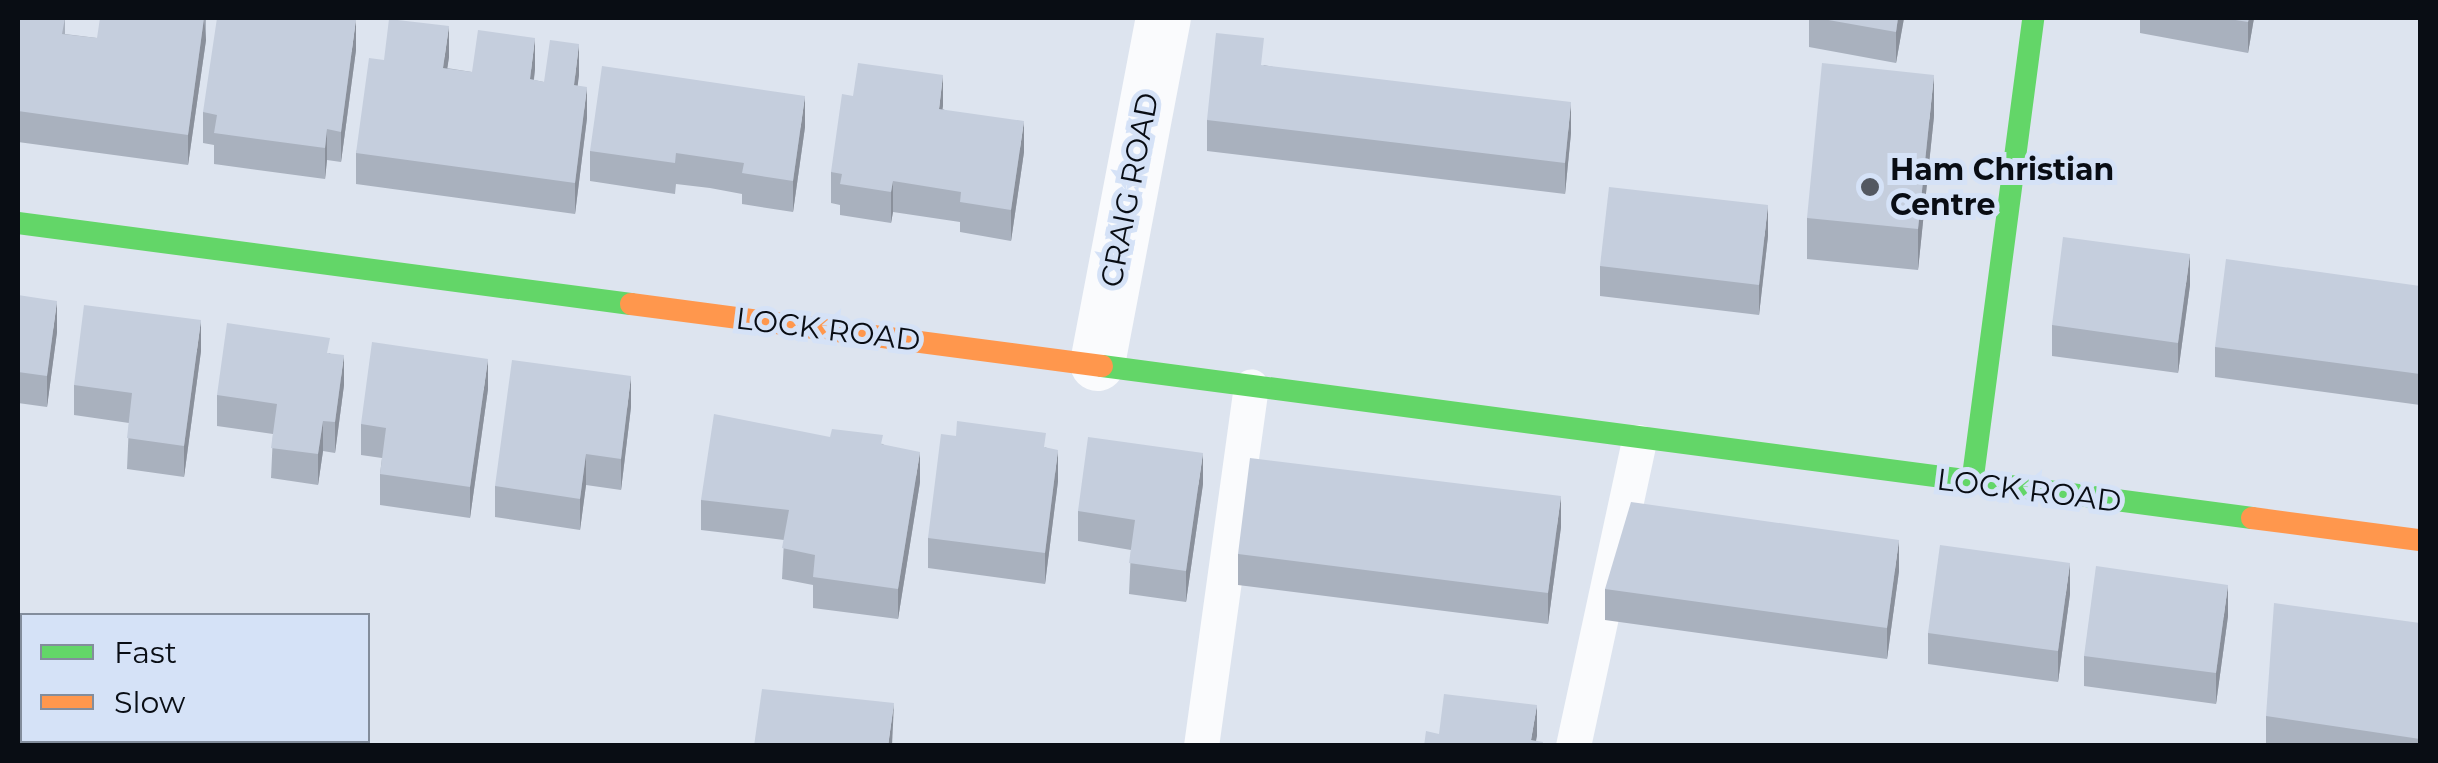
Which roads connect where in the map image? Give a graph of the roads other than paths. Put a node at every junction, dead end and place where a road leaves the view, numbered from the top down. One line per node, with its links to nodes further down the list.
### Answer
1 (1163, 18): 4 (street, CRAIG ROAD)
2 (2033, 18): 7 (street)
3 (18, 223): 4 (street, LOCK ROAD)
4 (1097, 363): 5 (street, LOCK ROAD)
5 (1252, 386): 6 (street, LOCK ROAD); 9 (lane)
6 (1638, 442): 7 (street, LOCK ROAD); 10 (lane)
7 (1972, 484): 8 (street, LOCK ROAD)
8 (2420, 540)
9 (1200, 746)
10 (1573, 746)

